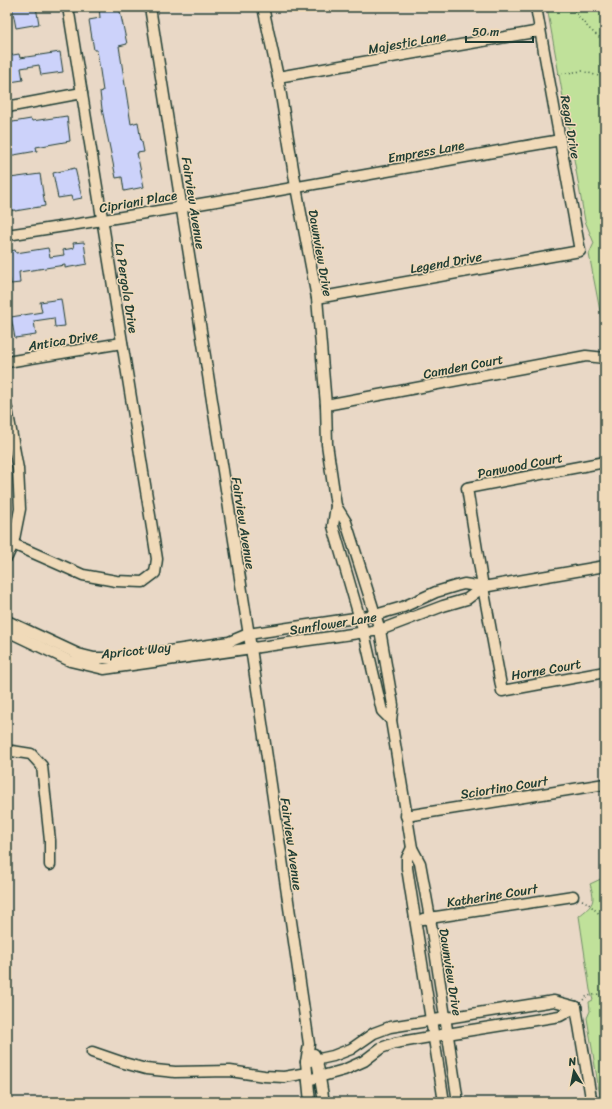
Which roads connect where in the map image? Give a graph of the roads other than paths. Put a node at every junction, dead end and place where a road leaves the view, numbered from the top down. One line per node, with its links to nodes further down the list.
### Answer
1 (68, 7): 7 (street, La Pergola Drive)
2 (150, 7): 11 (street, Fairview Avenue)
3 (264, 7): 6 (street, Dawnview Drive)
4 (536, 7): 5 (street, Regal Drive)
5 (540, 31): 6 (street, Majestic Lane); 9 (street, Regal Drive)
6 (278, 77): 10 (street, Dawnview Drive)
7 (82, 93): 8 (street); 12 (street, La Pergola Drive)
8 (7, 107)
9 (560, 140): 10 (street, Empress Lane); 14 (street, Regal Drive)
10 (296, 187): 11 (street, Cipriani Place); 15 (street, Dawnview Drive)
11 (181, 207): 12 (street, Cipriani Place); 33 (street, Fairview Avenue)
12 (102, 220): 13 (street, Cipriani Place); 16 (street, La Pergola Drive)
13 (7, 235)
14 (580, 252): 15 (street, Legend Drive)
15 (317, 298): 19 (street, Dawnview Drive)
16 (122, 343): 18 (street, Antica Drive); 23 (street, La Pergola Drive)
17 (605, 358): 19 (street, Camden Court)
18 (7, 362)
19 (326, 405): 22 (street, Dawnview Drive)
20 (7, 409): 23 (street)
21 (605, 462): 26 (street, Panwood Court)
22 (336, 506): 27 (street, Dawnview Drive); 28 (street, Dawnview Drive)
23 (13, 544): 24 (street)
24 (7, 557)
25 (605, 566): 26 (street, Sunflower Lane)
26 (483, 587): 27 (street, Sunflower Lane); 30 (street, Sunflower Lane); 35 (street, Horne Court)
27 (375, 615): 28 (street, Sunflower Lane); 30 (street, Dawnview Drive)
28 (359, 618): 32 (street, Dawnview Drive); 33 (street, Sunflower Lane)
29 (7, 621): 33 (street, Apricot Way)
30 (380, 630): 32 (street, Sunflower Lane); 36 (street, Dawnview Drive)
31 (7, 631): 34 (street, Apricot Way)
32 (364, 633): 34 (street, Sunflower Lane); 36 (street, Dawnview Drive)
33 (248, 634): 34 (street, Fairview Avenue)
34 (251, 648): 50 (street, Fairview Avenue)
35 (605, 672)
36 (391, 720): 39 (street, Dawnview Drive)
37 (7, 752): 41 (street)
38 (605, 784): 39 (street, Sciortino Court)
39 (406, 816): 40 (street, Dawnview Drive)
40 (412, 848): 43 (street, Dawnview Drive); 44 (street, Dawnview Drive)
41 (50, 866)
42 (573, 896): 43 (street, Katherine Court)
43 (430, 918): 44 (street, Katherine Court); 46 (street, Dawnview Drive)
44 (415, 921): 47 (street, Dawnview Drive)
45 (576, 1007): 46 (street); 48 (street); 60 (street)
46 (445, 1018): 47 (street); 48 (street, Dawnview Drive)
47 (431, 1021): 49 (street, Dawnview Drive); 52 (street)
48 (447, 1034): 49 (street); 59 (street, Dawnview Drive)
49 (433, 1036): 55 (street); 58 (street, Dawnview Drive)
50 (309, 1044): 52 (street, Fairview Avenue); 53 (street, Fairview Avenue)
51 (92, 1052): 54 (street)
52 (317, 1060): 53 (street); 55 (street, Fairview Avenue)
53 (306, 1062): 54 (street, Fairview Avenue)
54 (308, 1076): 55 (street); 56 (street, Fairview Avenue)
55 (320, 1076): 57 (street, Fairview Avenue)
56 (310, 1102)
57 (324, 1102)
58 (444, 1102)
59 (458, 1102)
60 (590, 1102)

